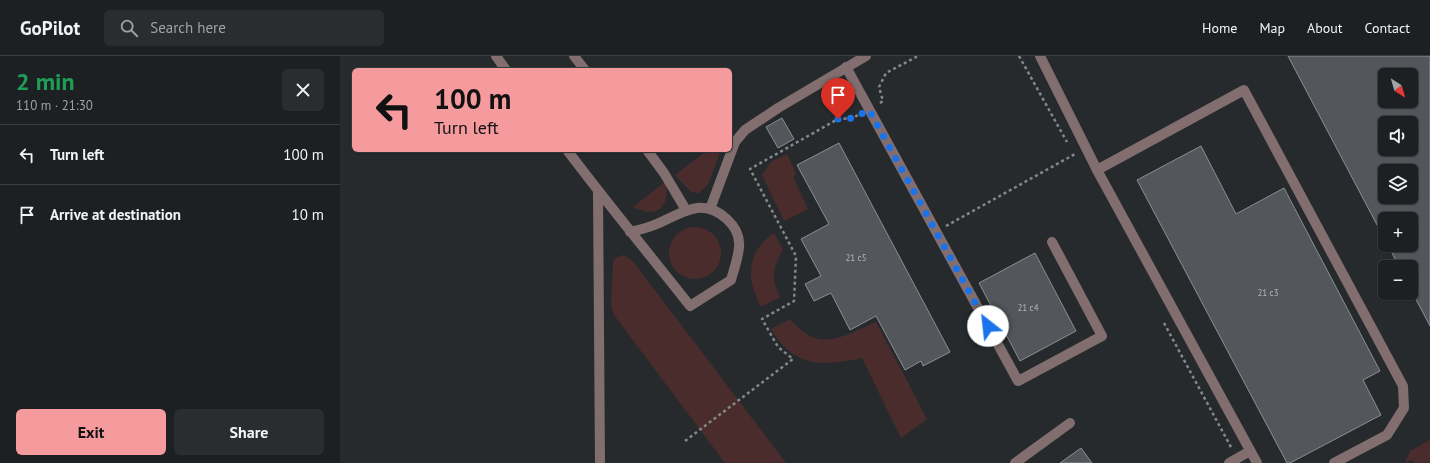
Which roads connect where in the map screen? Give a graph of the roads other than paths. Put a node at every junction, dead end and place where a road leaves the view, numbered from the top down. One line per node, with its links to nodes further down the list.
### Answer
1 (496, 56): 6 (street)
2 (574, 56): 7 (street)
3 (866, 56): 5 (street)
4 (1040, 56): 12 (street)
5 (846, 67): 8 (street); 17 (street)
6 (505, 68)
7 (583, 68)
8 (732, 150)
9 (568, 152): 13 (street)
10 (648, 152): 15 (street)
11 (731, 152): 14 (street)
12 (1097, 170): 19 (street); 20 (street)
13 (598, 192): 16 (street); 21 (street)
14 (710, 209): 15 (street); 16 (street)
15 (686, 210): 16 (street)
16 (630, 232)
17 (1052, 242)
18 (1070, 423): 22 (street)
19 (1250, 451): 23 (street); 24 (street)
20 (1348, 460): 25 (street)
21 (600, 463)
22 (1015, 463)
23 (1229, 463)
24 (1257, 463)
25 (1334, 463)

